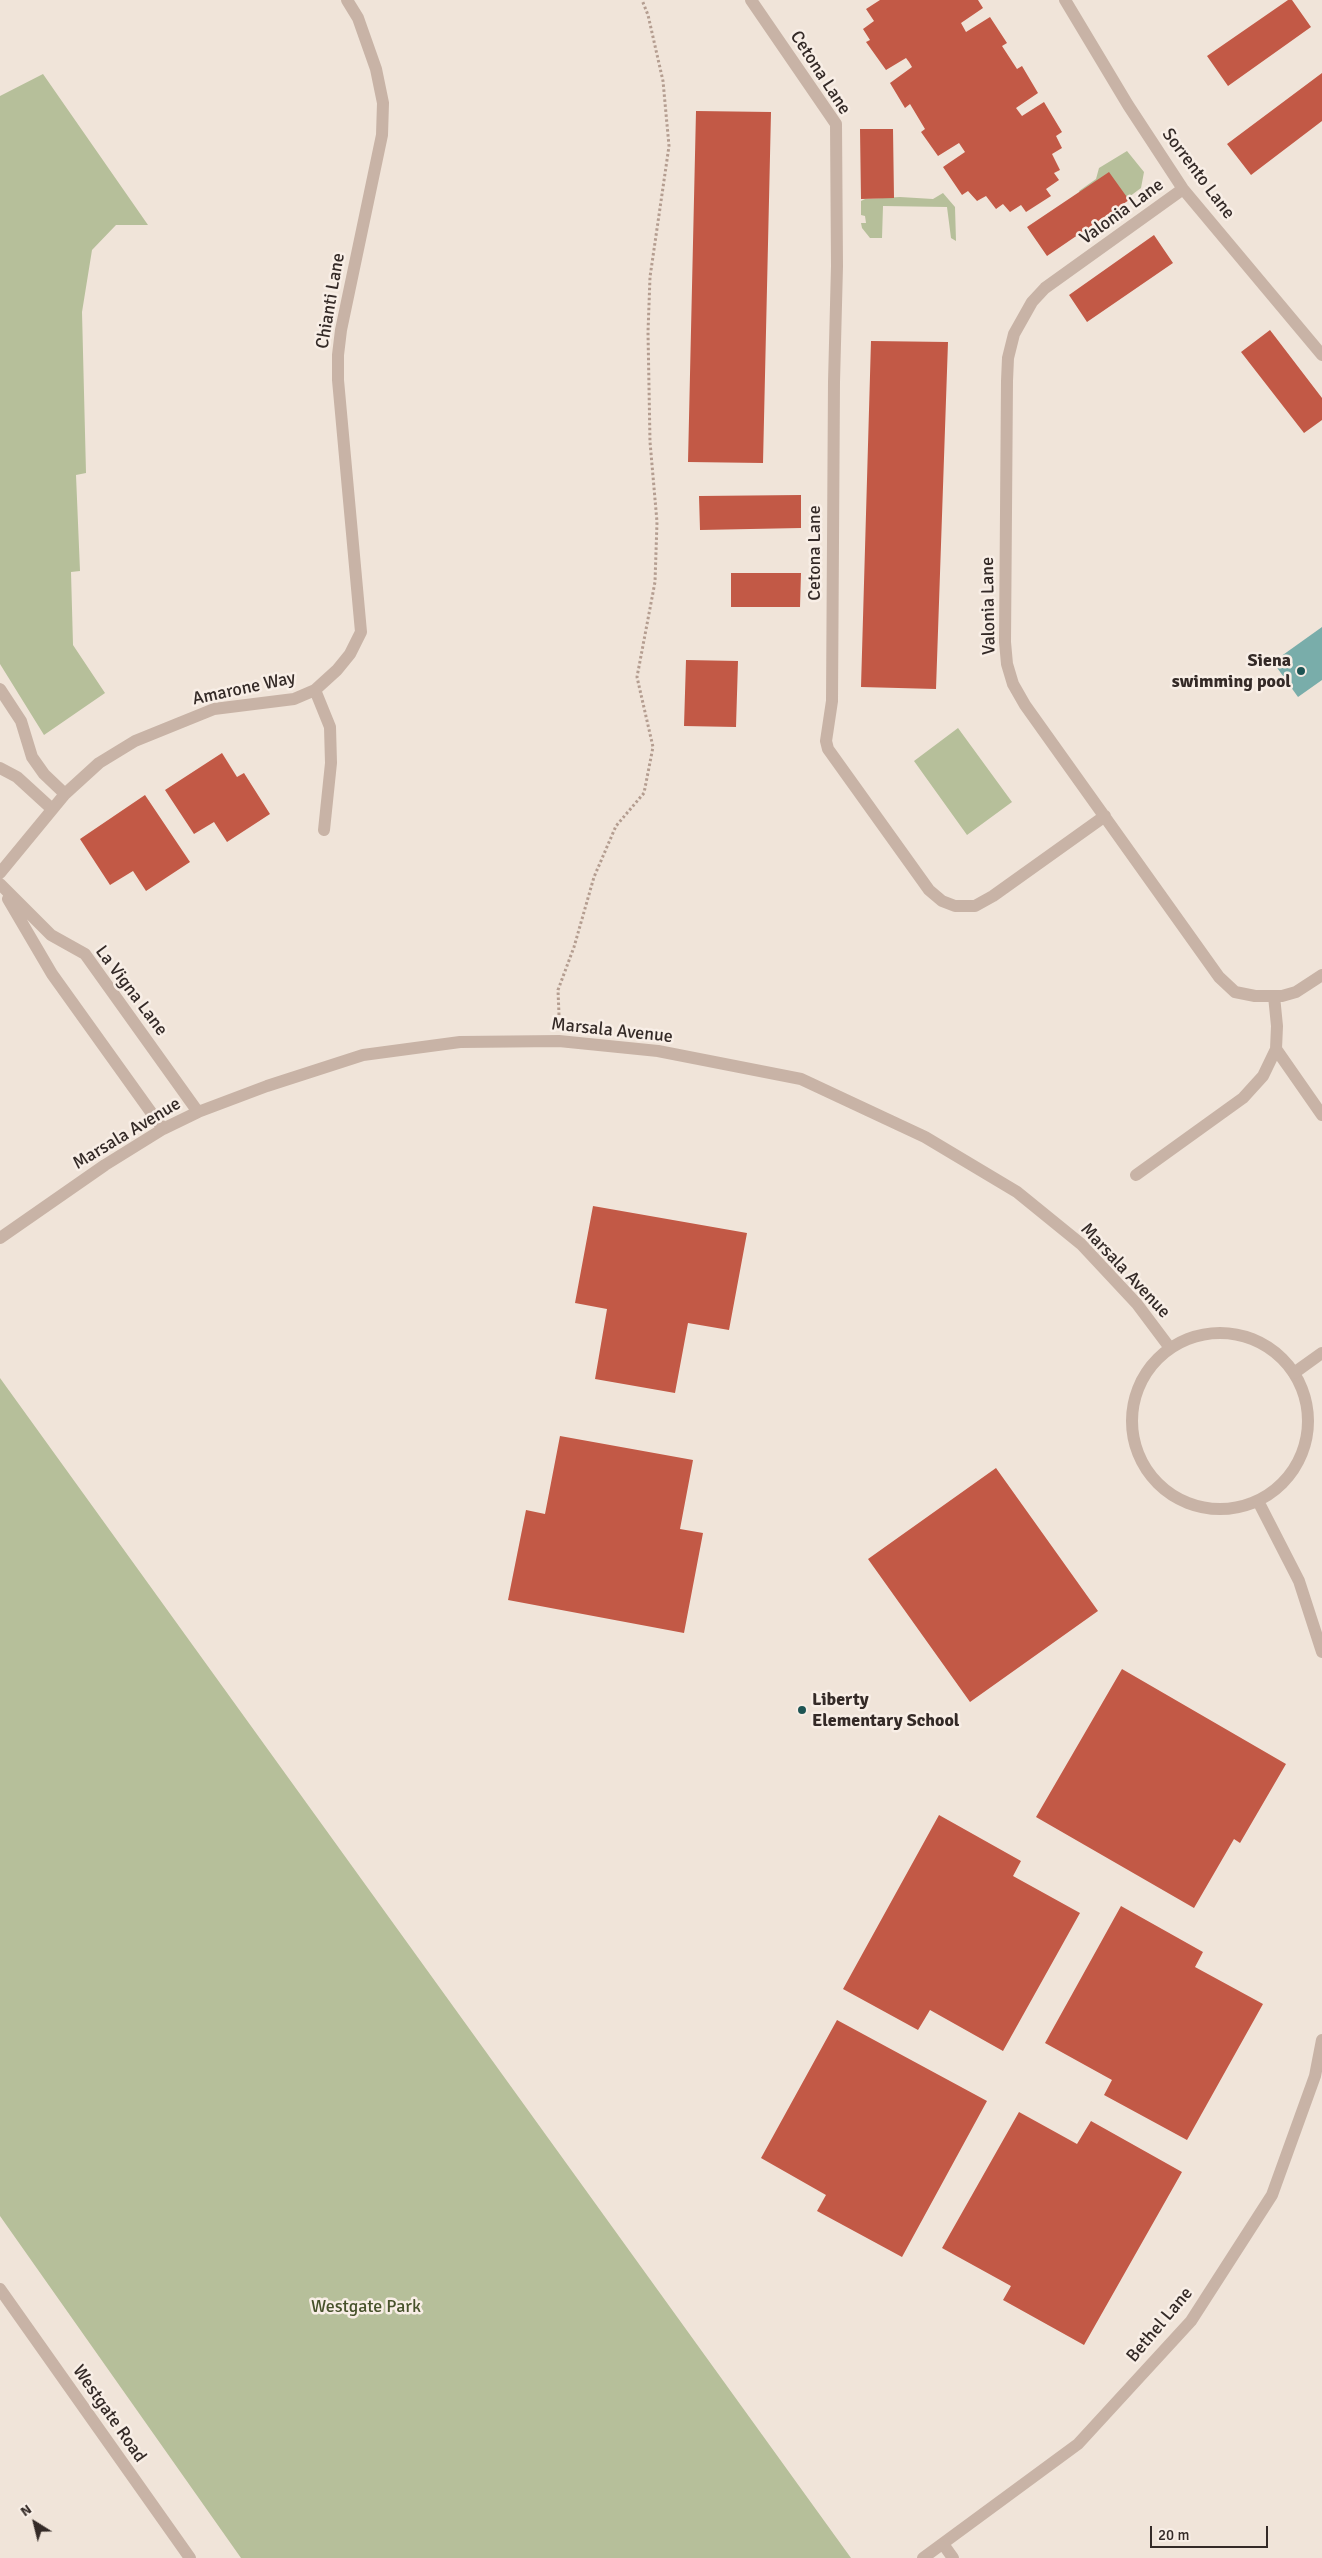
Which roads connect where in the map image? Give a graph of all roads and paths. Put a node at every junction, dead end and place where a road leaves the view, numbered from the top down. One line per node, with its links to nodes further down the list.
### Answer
1 (347, 0): 8 (street, Chianti Lane)
2 (642, 0): 18 (path)
3 (751, 0): 12 (street, Cetona Lane)
4 (1065, 0): 5 (street, Sorrento Lane)
5 (1183, 189): 6 (street, Sorrento Lane); 12 (street, Valonia Lane)
6 (1322, 355)
7 (0, 689): 10 (street)
8 (315, 690): 10 (street, Amarone Way); 13 (street)
9 (0, 768): 11 (street)
10 (64, 794): 11 (street, Amarone Way)
11 (52, 809): 14 (street, Amarone Way)
12 (1105, 816): 17 (street, Valonia Lane)
13 (324, 830)
14 (0, 873)
15 (0, 885): 20 (street, La Vigna Lane); 22 (street, La Vigna Lane)
16 (1322, 975): 17 (street, Valonia Lane)
17 (1274, 996): 19 (street)
18 (559, 1042): 20 (street, Marsala Avenue); 25 (street, Marsala Avenue)
19 (1276, 1049): 21 (street); 23 (street)
20 (198, 1112): 22 (street, Marsala Avenue)
21 (1322, 1115)
22 (163, 1129): 24 (street, Marsala Avenue)
23 (1136, 1175)
24 (0, 1238)
25 (1170, 1348): 27 (street); 28 (street)
26 (1322, 1353): 27 (street)
27 (1294, 1373): 28 (street)
28 (1258, 1501): 29 (street)
29 (1322, 1652)
30 (1322, 2040): 32 (street, Bethel Lane)
31 (0, 2289): 33 (street, Westgate Road)
32 (943, 2544): 34 (street, Bethel Lane); 35 (street)
33 (190, 2558)
34 (923, 2558)
35 (952, 2558)

